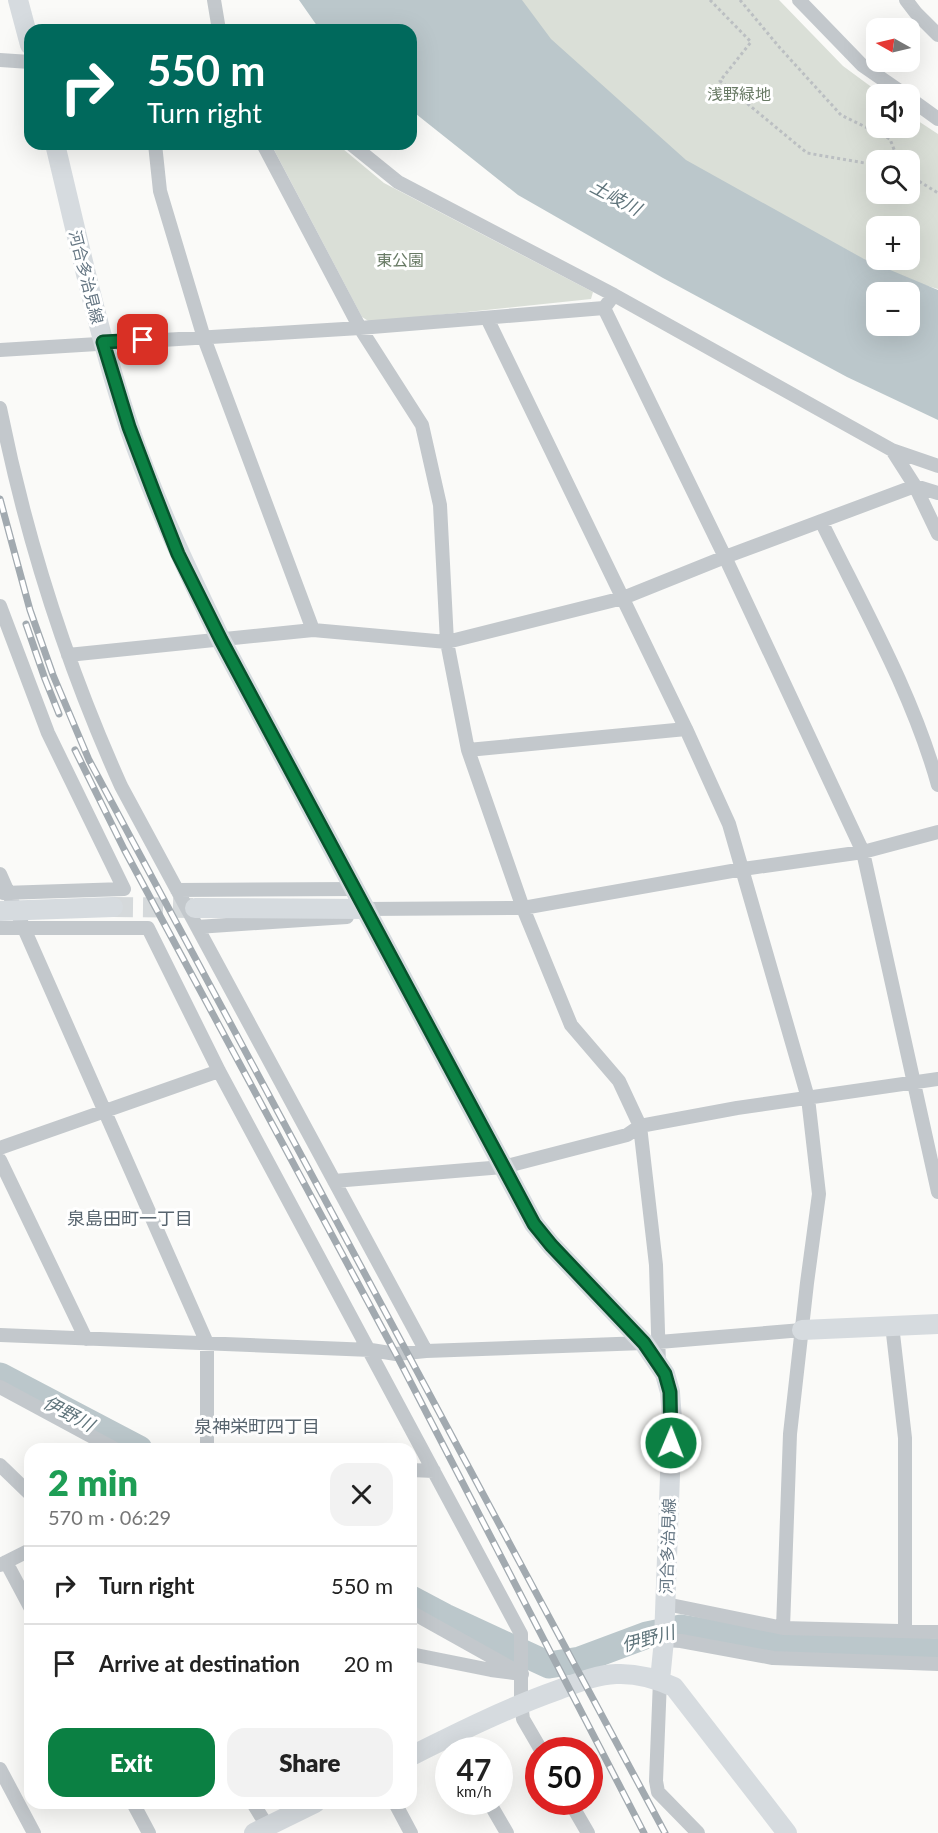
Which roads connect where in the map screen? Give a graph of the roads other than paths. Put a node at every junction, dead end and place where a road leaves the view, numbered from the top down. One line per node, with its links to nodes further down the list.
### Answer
1 (18, 0): 5 (main road)
2 (214, 0): 6 (street)
3 (799, 0): 10 (street)
4 (906, 0): 7 (street)
5 (24, 24)
6 (218, 24)
7 (938, 35)
8 (0, 60): 9 (street)
9 (24, 62)
10 (890, 84)
11 (920, 106): 12 (street)
12 (938, 119)
13 (56, 150): 22 (main road, 河合多治見線)
14 (156, 150): 21 (street)
15 (266, 150): 20 (street)
16 (358, 150): 17 (street)
17 (614, 295): 18 (street); 25 (street)
18 (604, 308): 19 (street); 31 (street)
19 (487, 318): 20 (street); 32 (street)
20 (360, 328): 21 (street); 36 (street)
21 (204, 338): 22 (street); 34 (street)
22 (103, 342): 23 (street); 35 (main road, 河合多治見線)
23 (0, 350)
24 (0, 408): 37 (street)
25 (892, 450): 26 (street); 27 (street)
26 (938, 466)
27 (915, 486): 28 (street); 29 (street); 30 (street)
28 (938, 494)
29 (821, 521): 31 (street); 40 (street)
30 (938, 534)
31 (725, 556): 32 (street); 42 (street)
32 (623, 598): 36 (street); 38 (street)
33 (1, 611): 47 (street)
34 (313, 630): 35 (street); 36 (street)
35 (221, 640): 37 (street); 45 (main road, 河合多治見線)
36 (447, 642): 39 (street)
37 (68, 655): 46 (street)
38 (686, 729): 39 (street); 43 (street)
39 (468, 750): 49 (street)
40 (938, 785)
41 (938, 832): 42 (street)
42 (863, 852): 43 (street); 56 (street)
43 (742, 868): 49 (street); 57 (street)
44 (0, 874): 47 (street)
45 (356, 889): 46 (street); 50 (main road, 河合多治見線)
46 (177, 890): 51 (street)
47 (3, 899): 48 (main road); 52 (street)
48 (113, 907)
49 (523, 908): 50 (street); 59 (street)
50 (368, 912): 51 (main road); 62 (main road, 河合多治見線)
51 (196, 917): 63 (street)
52 (22, 927): 53 (street); 54 (street); 58 (street)
53 (0, 928)
54 (219, 1071): 58 (street); 72 (street)
55 (938, 1079): 56 (street)
56 (915, 1082): 57 (street); 64 (street)
57 (808, 1098): 59 (street); 67 (street)
58 (104, 1111): 60 (street); 71 (street)
59 (639, 1126): 62 (street); 70 (street)
60 (0, 1148)
61 (0, 1160): 69 (street)
62 (503, 1167): 63 (street); 70 (main road, 河合多治見線)
63 (334, 1181): 73 (street)
64 (938, 1192)
65 (938, 1324): 66 (main road)
66 (892, 1325): 67 (main road); 87 (street)
67 (802, 1330): 70 (street); 86 (street)
68 (0, 1335): 69 (street)
69 (86, 1339): 71 (street)
70 (652, 1342): 73 (street); 84 (main road, 河合多治見線)
71 (207, 1343): 72 (street); 76 (street)
72 (371, 1350): 73 (street); 79 (street)
73 (426, 1351)
74 (0, 1387): 75 (street)
75 (104, 1443)
76 (207, 1443)
77 (0, 1465): 80 (street)
78 (417, 1470): 79 (street)
79 (434, 1471): 92 (street)
80 (24, 1488)
81 (24, 1553): 82 (street)
82 (3, 1563): 83 (street)
83 (24, 1597)
84 (665, 1611): 86 (street); 89 (main road, 河合多治見線)
85 (417, 1615): 92 (street)
86 (783, 1628): 87 (street)
87 (905, 1631): 88 (street)
88 (938, 1632)
89 (664, 1640): 91 (street); 93 (main road, 河合多治見線)
90 (417, 1655): 92 (street)
91 (938, 1664)
92 (522, 1674): 94 (street)
93 (660, 1680): 94 (main road); 112 (street); 113 (main road)
94 (521, 1703): 95 (main road); 96 (street)
95 (467, 1737)
96 (534, 1737)
97 (435, 1749): 98 (main road)
98 (417, 1754)
99 (0, 1769): 107 (street)
100 (136, 1809): 108 (street)
101 (256, 1809): 106 (street)
102 (304, 1809): 106 (main road)
103 (397, 1809): 109 (street)
104 (497, 1815): 110 (street)
105 (578, 1815): 111 (street)
106 (264, 1831)
107 (34, 1833)
108 (149, 1833)
109 (411, 1833)
110 (507, 1833)
111 (588, 1833)
112 (698, 1833)
113 (787, 1833)

